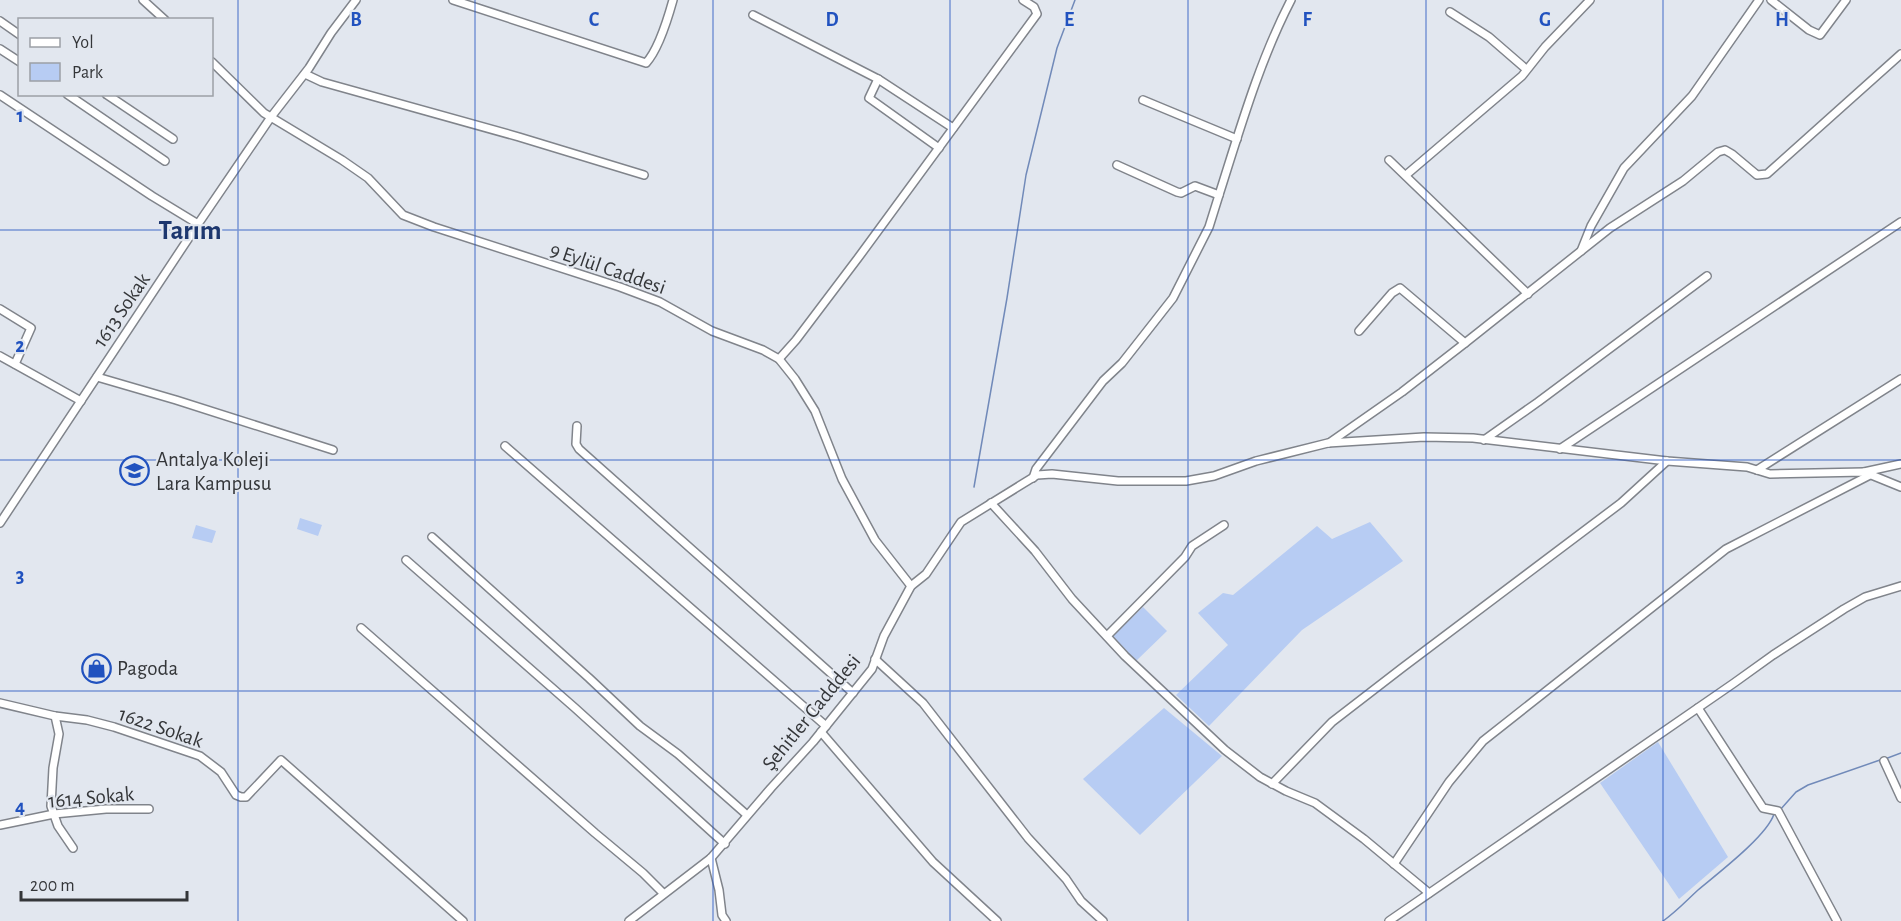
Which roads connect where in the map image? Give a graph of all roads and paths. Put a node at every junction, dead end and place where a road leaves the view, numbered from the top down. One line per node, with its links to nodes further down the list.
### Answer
1 (143, 0): 13 (street)
2 (453, 0): 3 (street)
3 (674, 0)
4 (1023, 0): 28 (street)
5 (1291, 0): 30 (street)
6 (1590, 0): 20 (street)
7 (1758, 0): 40 (street)
8 (1771, 0): 9 (street)
9 (1846, 0)
10 (351, 2): 21 (street, 1613 Sokak)
11 (1450, 12): 20 (street)
12 (753, 15): 22 (street)
13 (163, 18)
14 (0, 21): 15 (street)
15 (18, 34)
16 (0, 49): 18 (street)
17 (1901, 54): 40 (street)
18 (18, 61)
19 (213, 63): 27 (street, 9 Eylül Caddesi)
20 (1526, 69): 36 (street)
21 (305, 74): 27 (street, 1613 Sokak); 35 (street)
22 (878, 79): 28 (street); 31 (street)
23 (0, 95): 39 (street)
24 (70, 96): 33 (street)
25 (109, 96): 29 (street)
26 (1143, 100): 30 (street)
27 (271, 117): 39 (street, 1613 Sokak); 47 (street, 9 Eylül Caddesi)
28 (953, 128): 31 (street)
29 (173, 139)
30 (1237, 139): 37 (street)
31 (939, 148): 47 (street)
32 (1389, 160): 36 (street)
33 (165, 161)
34 (1117, 165): 37 (street)
35 (644, 175)
36 (1406, 175): 42 (street)
37 (1219, 195): 62 (street)
38 (1901, 222): 56 (street)
39 (198, 224): 49 (street, 1613 Sokak)
40 (1579, 253): 42 (street)
41 (1707, 276): 53 (street)
42 (1528, 294): 45 (street)
43 (0, 309): 48 (street)
44 (1359, 331): 45 (street)
45 (1465, 343): 54 (street)
46 (0, 356): 48 (street)
47 (779, 359): 69 (street, 9 Eylül Caddesi)
48 (15, 364): 51 (street)
49 (97, 376): 51 (street, 1613 Sokak); 57 (street)
50 (1901, 379): 60 (street)
51 (81, 401): 65 (street, 1613 Sokak)
52 (577, 426): 74 (street)
53 (1484, 440): 54 (street); 56 (street)
54 (1328, 443): 62 (street)
55 (505, 446): 78 (street)
56 (1560, 449): 58 (street)
57 (333, 450)
58 (1667, 461): 60 (street); 80 (street)
59 (1901, 464): 61 (street)
60 (1757, 470): 61 (street)
61 (1867, 474): 63 (street); 89 (street)
62 (1033, 478): 64 (street, Şehitler Cadddesi)
63 (1901, 487)
64 (992, 503): 69 (street, Şehitler Cadddesi); 72 (street)
65 (0, 523)
66 (1224, 525): 72 (street)
67 (432, 537): 84 (street)
68 (406, 560): 86 (street)
69 (911, 586): 73 (street, Şehitler Cadddesi)
70 (1901, 586): 76 (street)
71 (361, 628): 91 (street)
72 (1107, 636): 80 (street)
73 (876, 658): 74 (street, Şehitler Cadddesi); 96 (street)
74 (853, 693): 78 (street, Şehitler Cadddesi)
75 (0, 703): 77 (street, 1622 Sokak)
76 (1698, 708): 90 (street); 98 (street)
77 (55, 716): 83 (street); 92 (street, 1622 Sokak)
78 (824, 729): 84 (street, Şehitler Cadddesi); 95 (street)
79 (1884, 761): 81 (street)
80 (1272, 784): 89 (street)
81 (1901, 798)
82 (149, 809): 83 (street, 1614 Sokak)
83 (54, 814): 85 (street, 1614 Sokak); 87 (street)
84 (747, 815): 86 (street, Şehitler Cadddesi)
85 (0, 825)
86 (724, 844): 88 (street, Şehitler Cadddesi)
87 (73, 848)
88 (711, 858): 91 (street, Şehitler Cadddesi); 94 (street)
89 (1394, 864): 90 (street)
90 (1429, 893): 97 (street)
91 (663, 894): 93 (street, Şehitler Cadddesi)
92 (463, 921)
93 (629, 921)
94 (726, 921)
95 (996, 921)
96 (1103, 921)
97 (1389, 921)
98 (1837, 921)

